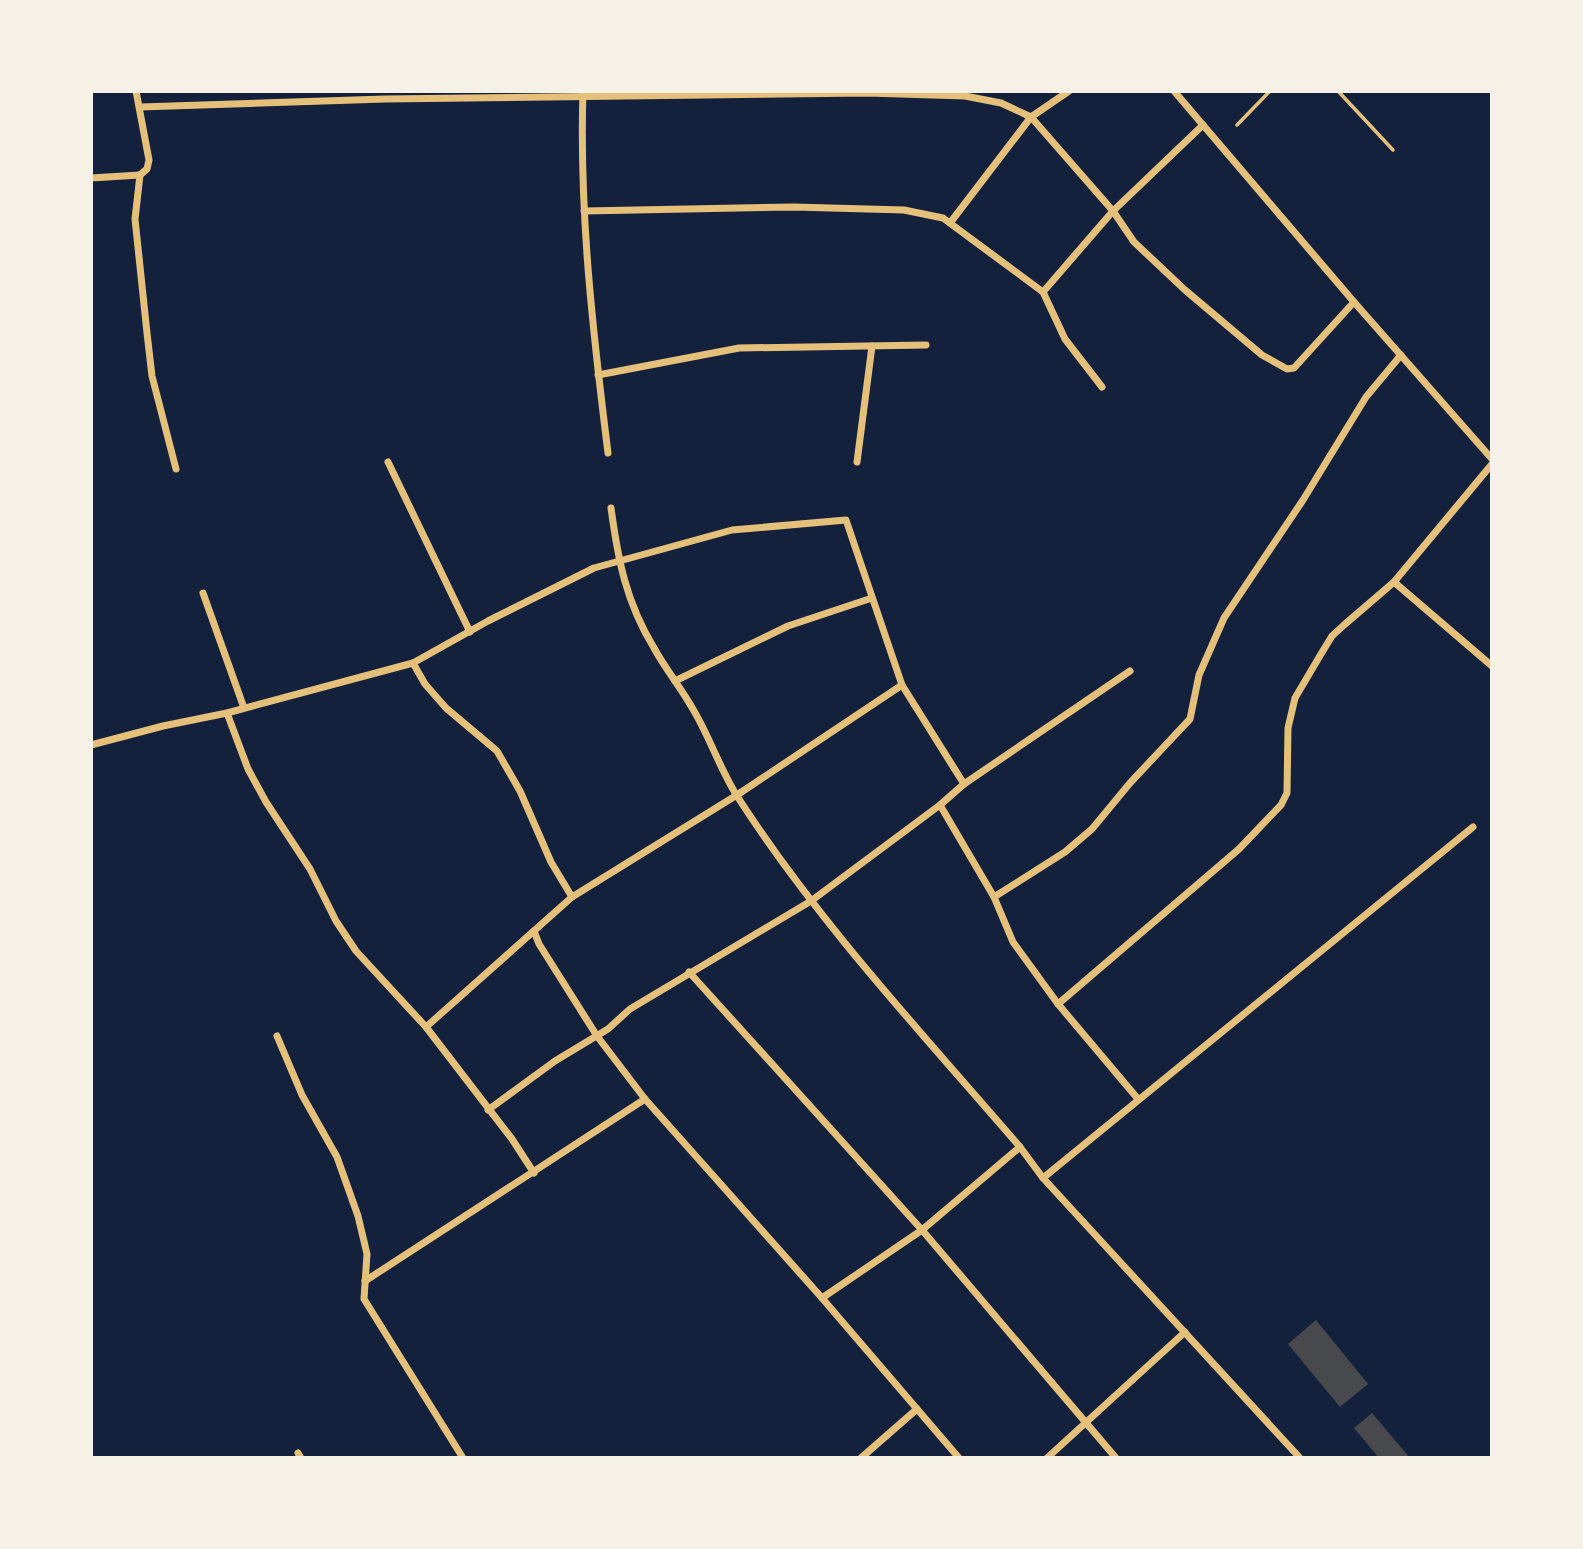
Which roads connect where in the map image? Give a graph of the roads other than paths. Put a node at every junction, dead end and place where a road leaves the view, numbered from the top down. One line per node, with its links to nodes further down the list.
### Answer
1 (136, 91): 8 (street)
2 (1069, 91): 9 (street)
3 (1174, 91): 10 (street)
4 (1270, 91): 11 (lane)
5 (1338, 91): 12 (lane)
6 (867, 92): 7 (street); 9 (street)
7 (583, 94): 8 (street); 15 (street)
8 (140, 107): 13 (street)
9 (1031, 117): 16 (street); 17 (street)
10 (1203, 125): 16 (street); 19 (street)
11 (1237, 125)
12 (1393, 150)
13 (140, 175): 14 (street); 30 (street)
14 (91, 178)
15 (584, 211): 17 (street); 23 (street)
16 (1113, 211): 18 (street); 19 (street)
17 (950, 223): 18 (street)
18 (1043, 292): 24 (street)
19 (1354, 302): 22 (street)
20 (926, 345): 21 (street)
21 (872, 346): 23 (street); 28 (street)
22 (1401, 355): 26 (street); 50 (street)
23 (598, 375): 25 (street)
24 (1101, 387)
25 (608, 453)
26 (1492, 459)
27 (388, 462): 36 (street)
28 (857, 462)
29 (1492, 464): 33 (street)
30 (176, 469)
31 (611, 508): 32 (street)
32 (618, 562): 35 (street); 36 (street); 40 (street)
33 (1394, 582): 38 (street); 54 (street)
34 (202, 593): 42 (street)
35 (872, 598): 40 (street); 41 (street)
36 (470, 632): 37 (street)
37 (412, 663): 42 (street); 49 (street)
38 (1492, 666)
39 (1130, 671): 45 (street)
40 (675, 681): 46 (street)
41 (902, 685): 45 (street); 46 (street)
42 (244, 708): 43 (street)
43 (227, 713): 44 (street); 55 (street)
44 (91, 745)
45 (964, 784): 47 (street)
46 (737, 795): 49 (street); 51 (street)
47 (940, 805): 50 (street); 51 (street)
48 (1473, 827): 59 (street)
49 (572, 897): 52 (street)
50 (994, 897): 54 (street)
51 (811, 901): 53 (street); 61 (street)
52 (534, 931): 55 (street); 57 (street)
53 (689, 972): 57 (street); 64 (street)
54 (1058, 1004): 59 (street)
55 (426, 1027): 60 (street)
56 (277, 1035): 65 (street)
57 (597, 1036): 58 (street); 60 (street)
58 (645, 1099): 62 (street); 66 (street)
59 (1138, 1099): 63 (street)
60 (488, 1110): 62 (street)
61 (1020, 1147): 63 (street); 64 (street)
62 (534, 1173): 65 (street)
63 (1043, 1178): 67 (street)
64 (922, 1230): 66 (street); 69 (street)
65 (365, 1281): 70 (street)
66 (822, 1298): 68 (street)
67 (1185, 1332): 69 (street); 75 (street)
68 (917, 1409): 71 (street); 72 (street)
69 (1086, 1423): 73 (street); 74 (street)
70 (463, 1458)
71 (861, 1458)
72 (959, 1458)
73 (1047, 1458)
74 (1116, 1458)
75 (1300, 1458)

